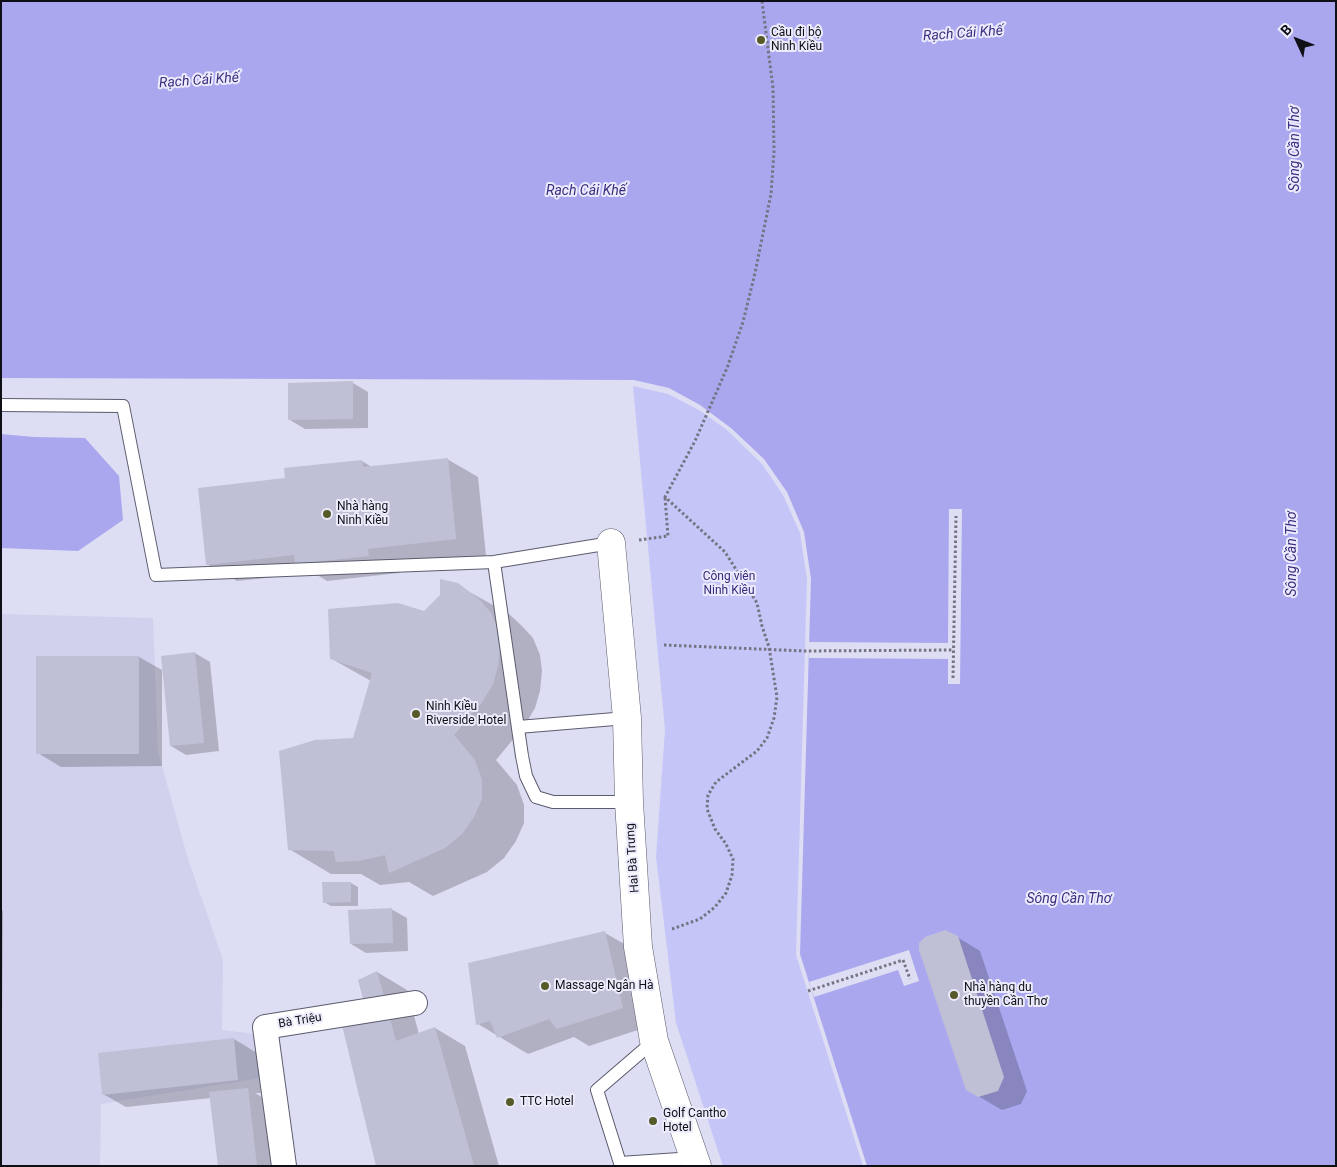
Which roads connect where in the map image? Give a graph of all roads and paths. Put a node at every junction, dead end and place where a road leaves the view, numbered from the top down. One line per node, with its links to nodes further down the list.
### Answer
1 (762, 1): 3 (path)
2 (1, 405): 6 (lane)
3 (665, 497): 5 (path); 8 (path)
4 (956, 516): 9 (path)
5 (611, 543): 6 (lane); 11 (street, Hai Bà Trưng)
6 (494, 562): 12 (lane)
7 (664, 645): 8 (path)
8 (769, 650): 9 (path); 14 (path)
9 (954, 650): 10 (path)
10 (953, 678)
11 (627, 718): 12 (lane); 13 (street, Hai Bà Trưng)
12 (518, 727): 13 (lane)
13 (629, 802): 18 (street, Hai Bà Trưng)
14 (672, 929)
15 (910, 979): 16 (path)
16 (808, 991)
17 (415, 1003): 20 (street, Bà Triệu)
18 (654, 1040): 19 (street, Hai Bà Trưng); 19 (lane)
19 (695, 1162)
20 (284, 1166)

